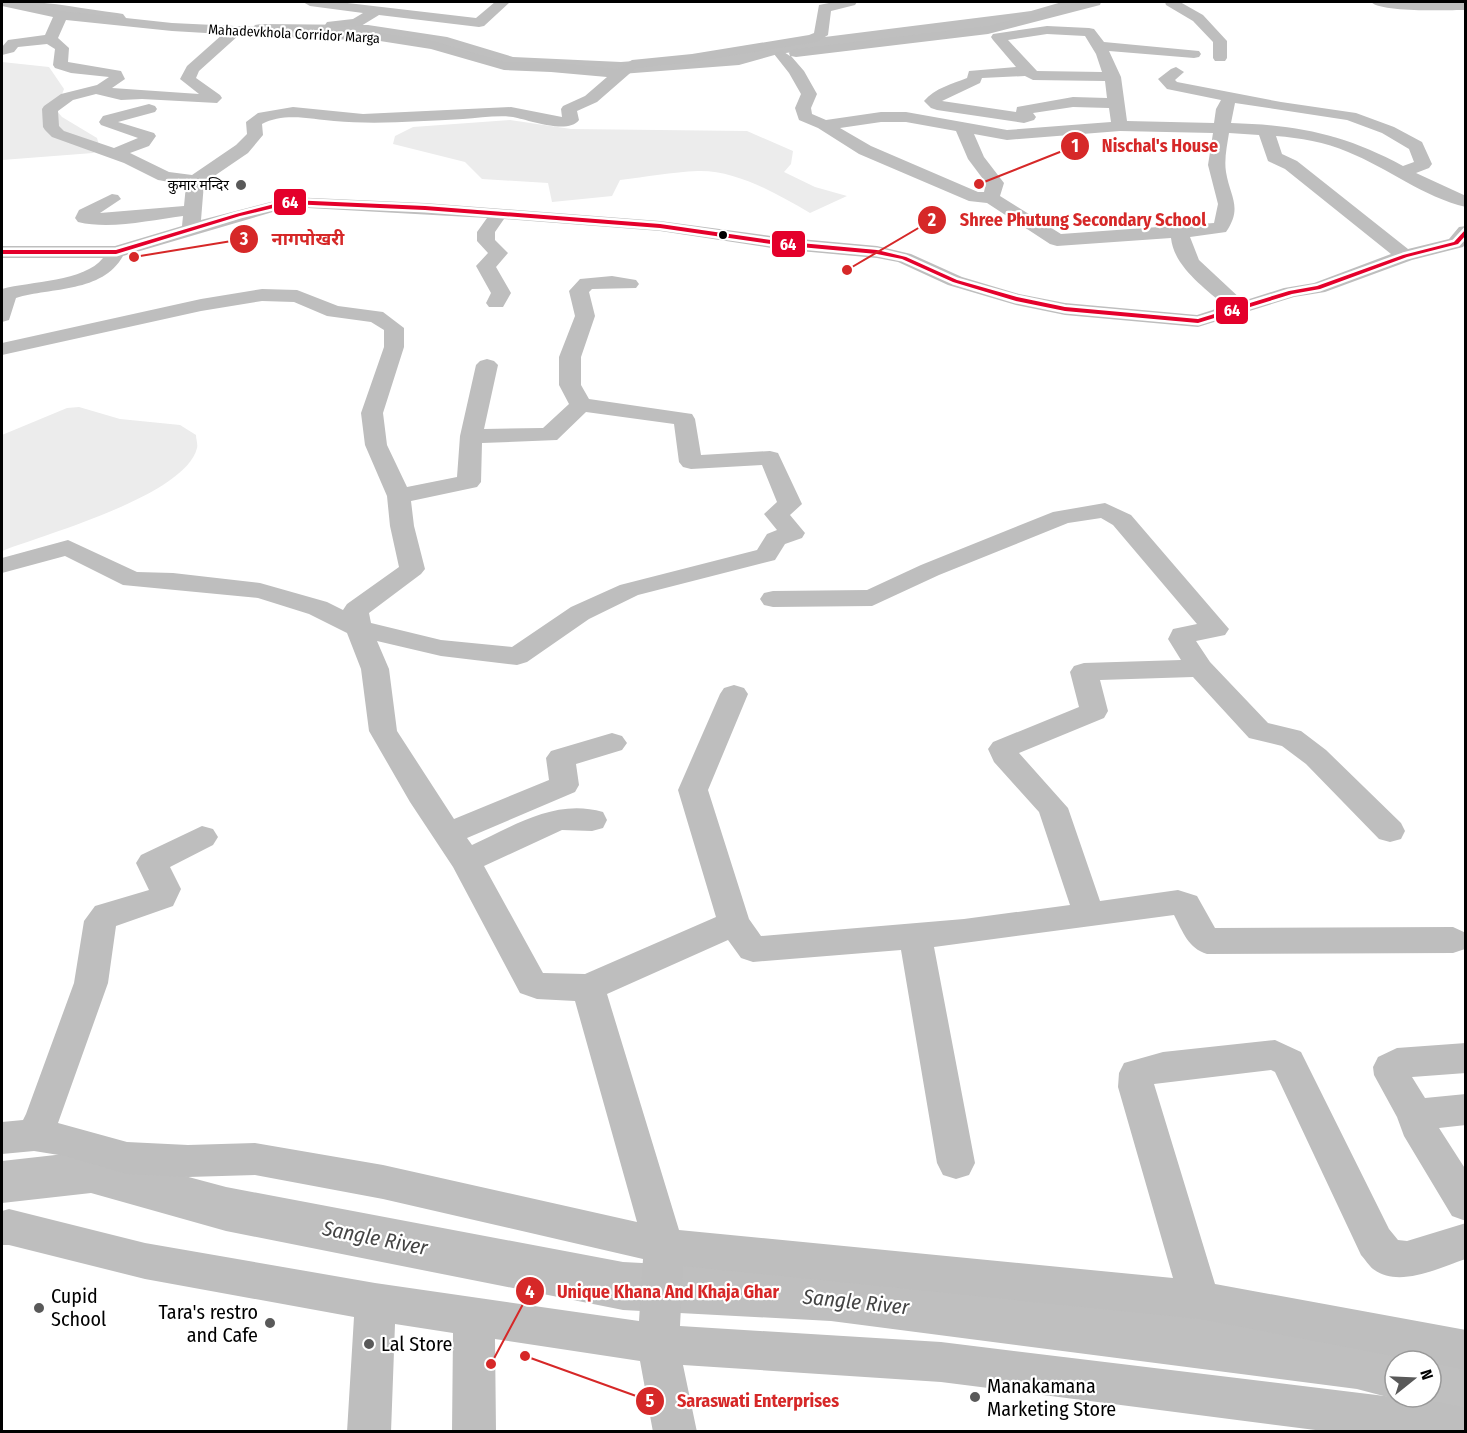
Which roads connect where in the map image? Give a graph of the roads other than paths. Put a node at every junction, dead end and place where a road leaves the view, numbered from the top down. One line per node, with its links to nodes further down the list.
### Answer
1 (2, 2): 10 (street, Mahadevkhola Corridor Marga)
2 (310, 2): 13 (street)
3 (392, 2): 13 (street)
4 (503, 2): 14 (street)
5 (850, 2): 9 (street)
6 (1095, 2): 19 (street)
7 (1171, 2): 21 (street)
8 (1378, 2): 11 (street)
9 (821, 5): 23 (street)
10 (52, 6): 13 (street); 15 (street, Mahadevkhola Corridor Marga); 16 (street)
11 (1466, 6)
12 (450, 7): 14 (street)
13 (374, 10): 14 (street)
14 (437, 17)
15 (234, 32): 23 (street, Mahadevkhola Corridor Marga); 26 (street)
16 (50, 39): 18 (street); 26 (street)
17 (1101, 46): 20 (street); 22 (street); 25 (street)
18 (2, 51)
19 (781, 54): 23 (street); 31 (street)
20 (1194, 54)
21 (1221, 58)
22 (1029, 71): 25 (street); 30 (street)
23 (623, 72): 38 (street)
24 (1176, 72): 27 (street)
25 (1113, 77): 28 (street)
26 (98, 90): 36 (street)
27 (1230, 97): 34 (street); 37 (street)
28 (1115, 103): 30 (street); 32 (street)
29 (149, 109): 36 (street)
30 (983, 113): 33 (street)
31 (824, 125): 33 (street); 39 (street)
32 (1120, 126): 33 (street); 34 (street)
33 (967, 128): 39 (street)
34 (1222, 128): 35 (street); 46 (street)
35 (1266, 130): 37 (street); 49 (street)
36 (114, 154): 38 (street)
37 (1402, 172): 41 (street)
38 (195, 181): 42 (street)
39 (991, 198): 46 (street)
40 (112, 199): 42 (street)
41 (1466, 202)
42 (192, 210): 44 (street)
43 (499, 214): 44 (street); 51 (street); 52 (street)
44 (191, 230): 48 (street)
45 (1466, 231): 49 (street)
46 (1180, 232): 52 (street)
47 (2, 252): 48 (street)
48 (116, 252): 53 (street)
49 (1405, 256): 52 (street)
50 (629, 284): 56 (street)
51 (496, 303)
52 (1238, 307)
53 (2, 316)
54 (2, 349): 58 (street)
55 (487, 365): 57 (street)
56 (581, 405): 57 (street); 61 (street)
57 (471, 436): 58 (street)
58 (399, 496): 61 (street)
59 (2, 566): 61 (street)
60 (773, 599): 62 (street)
61 (358, 628): 67 (street)
62 (1200, 668): 66 (street); 70 (street)
63 (734, 694): 71 (street)
64 (612, 743): 67 (street)
65 (591, 820): 69 (street)
66 (1390, 831)
67 (447, 834): 69 (street)
68 (202, 837): 78 (street)
69 (465, 861): 74 (street)
70 (1089, 915): 72 (street); 73 (street)
71 (735, 922): 72 (street); 74 (street)
72 (915, 936): 79 (street)
73 (1453, 940)
74 (588, 988): 83 (street)
75 (1466, 1058): 77 (street)
76 (1466, 1109): 77 (street)
77 (1415, 1115): 80 (street)
78 (18, 1137): 83 (street)
79 (956, 1163)
80 (1466, 1204)
81 (2, 1228): 85 (street)
82 (1466, 1241): 84 (street)
83 (663, 1254): 84 (street); 87 (street)
84 (1200, 1300): 88 (street)
85 (375, 1302): 86 (street); 90 (street)
86 (474, 1316): 87 (street); 91 (street)
87 (659, 1335): 89 (street); 92 (street)
88 (1466, 1350)
89 (1466, 1430)
90 (369, 1431)
91 (474, 1431)
92 (675, 1431)

